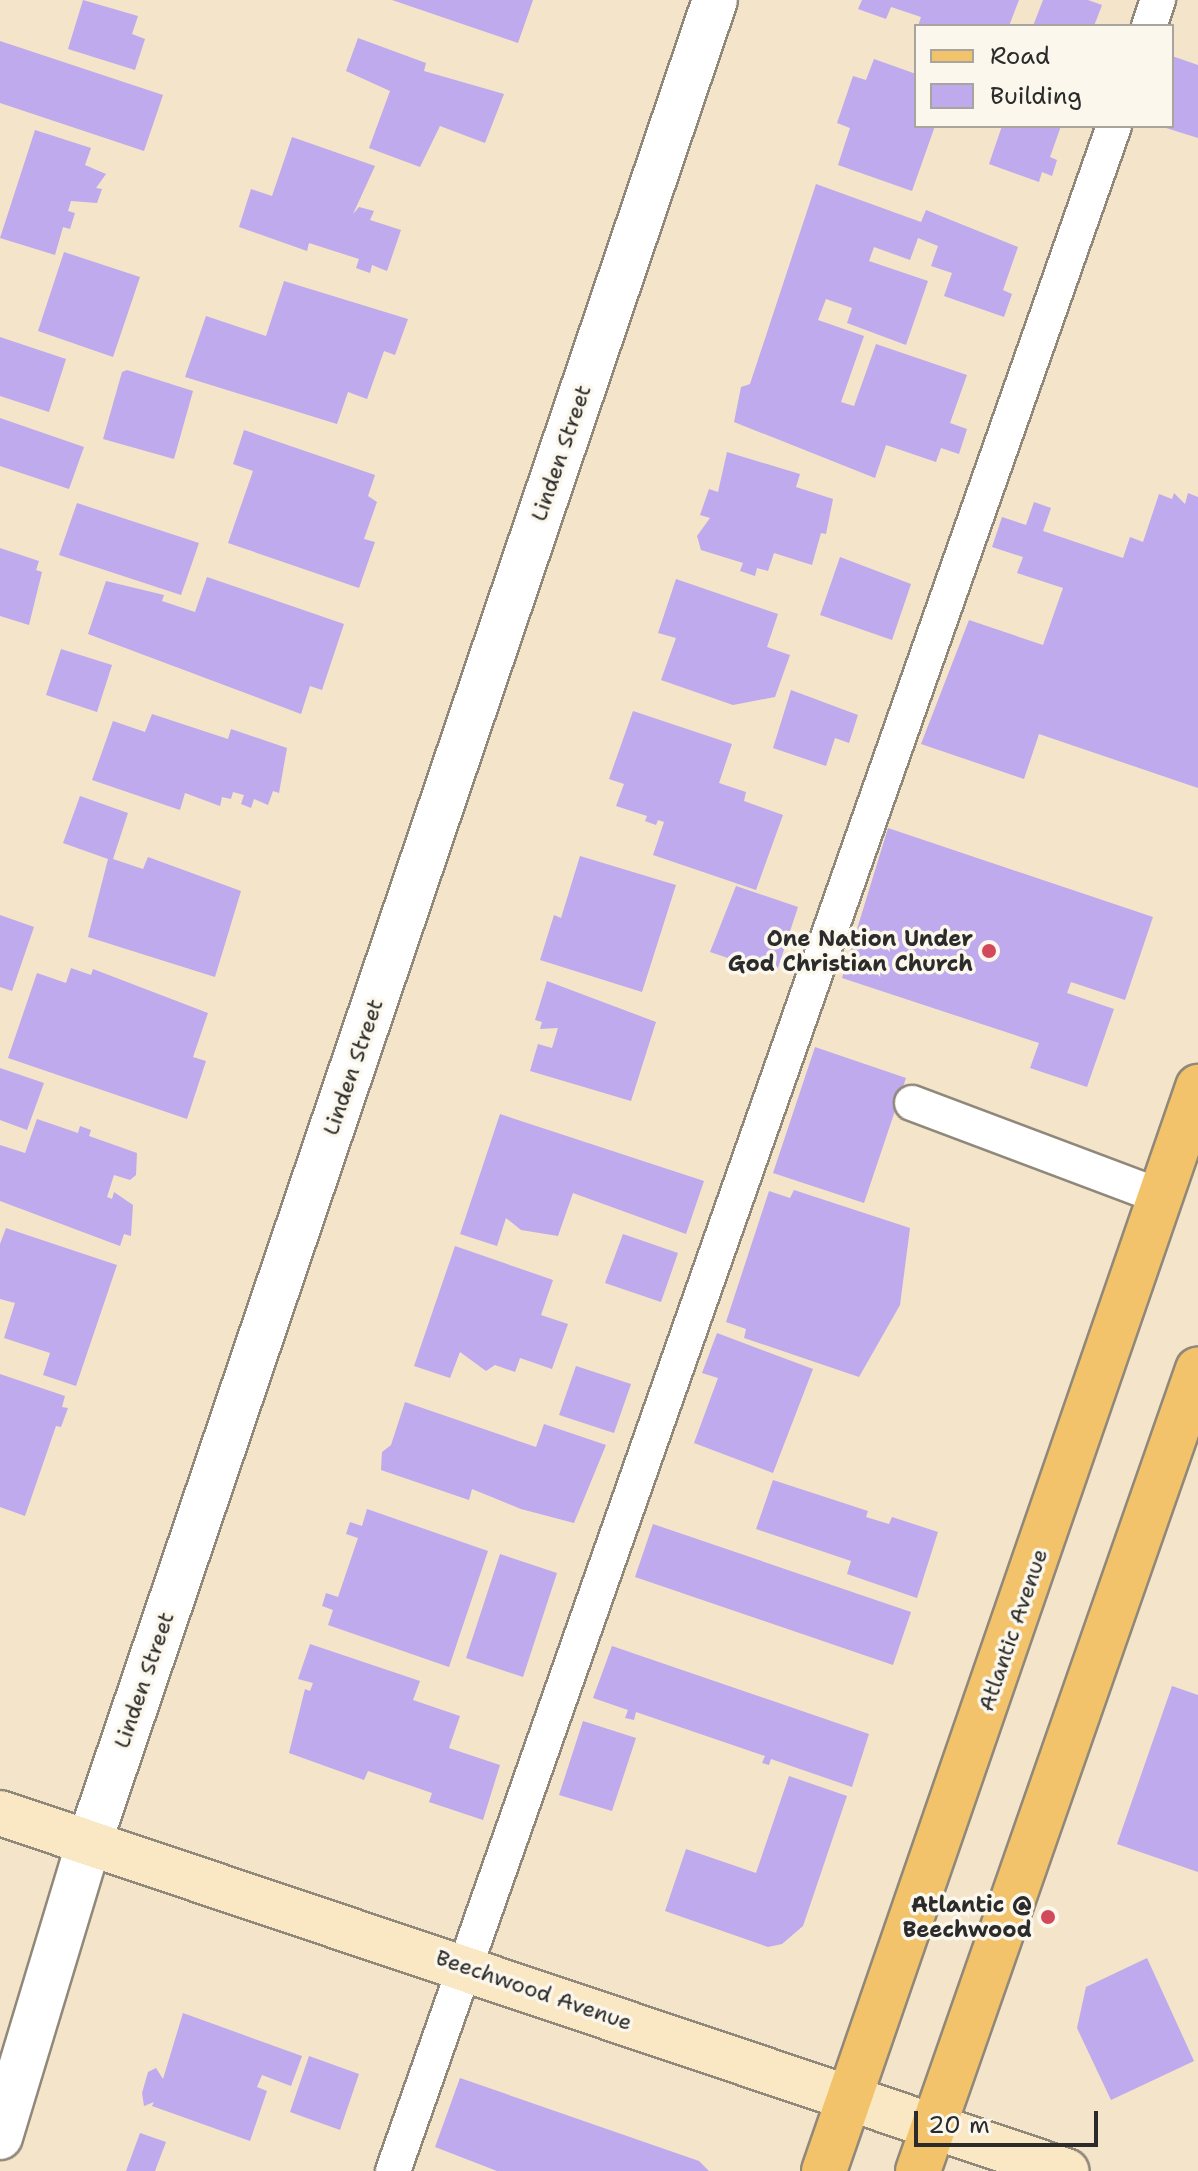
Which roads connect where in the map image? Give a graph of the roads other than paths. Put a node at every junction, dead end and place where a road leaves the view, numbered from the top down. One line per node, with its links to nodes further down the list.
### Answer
1 (715, 0): 10 (street, Linden Street)
2 (1158, 0): 3 (lane)
3 (1150, 24)
4 (1113, 128): 11 (lane)
5 (1198, 1087): 7 (main road, Atlantic Avenue)
6 (912, 1103): 7 (lane)
7 (1160, 1196): 12 (main road, Atlantic Avenue)
8 (1198, 1369): 13 (main road)
9 (0, 1813): 10 (street, Beechwood Avenue)
10 (89, 1843): 11 (street, Beechwood Avenue); 14 (street, Linden Street)
11 (462, 1965): 12 (street, Beechwood Avenue); 15 (lane)
12 (851, 2097): 13 (street, Beechwood Avenue); 16 (main road, Atlantic Avenue)
13 (933, 2126): 17 (main road); 18 (street, Beechwood Avenue)
14 (0, 2137)
15 (393, 2171)
16 (824, 2171)
17 (918, 2171)
18 (1066, 2171)

